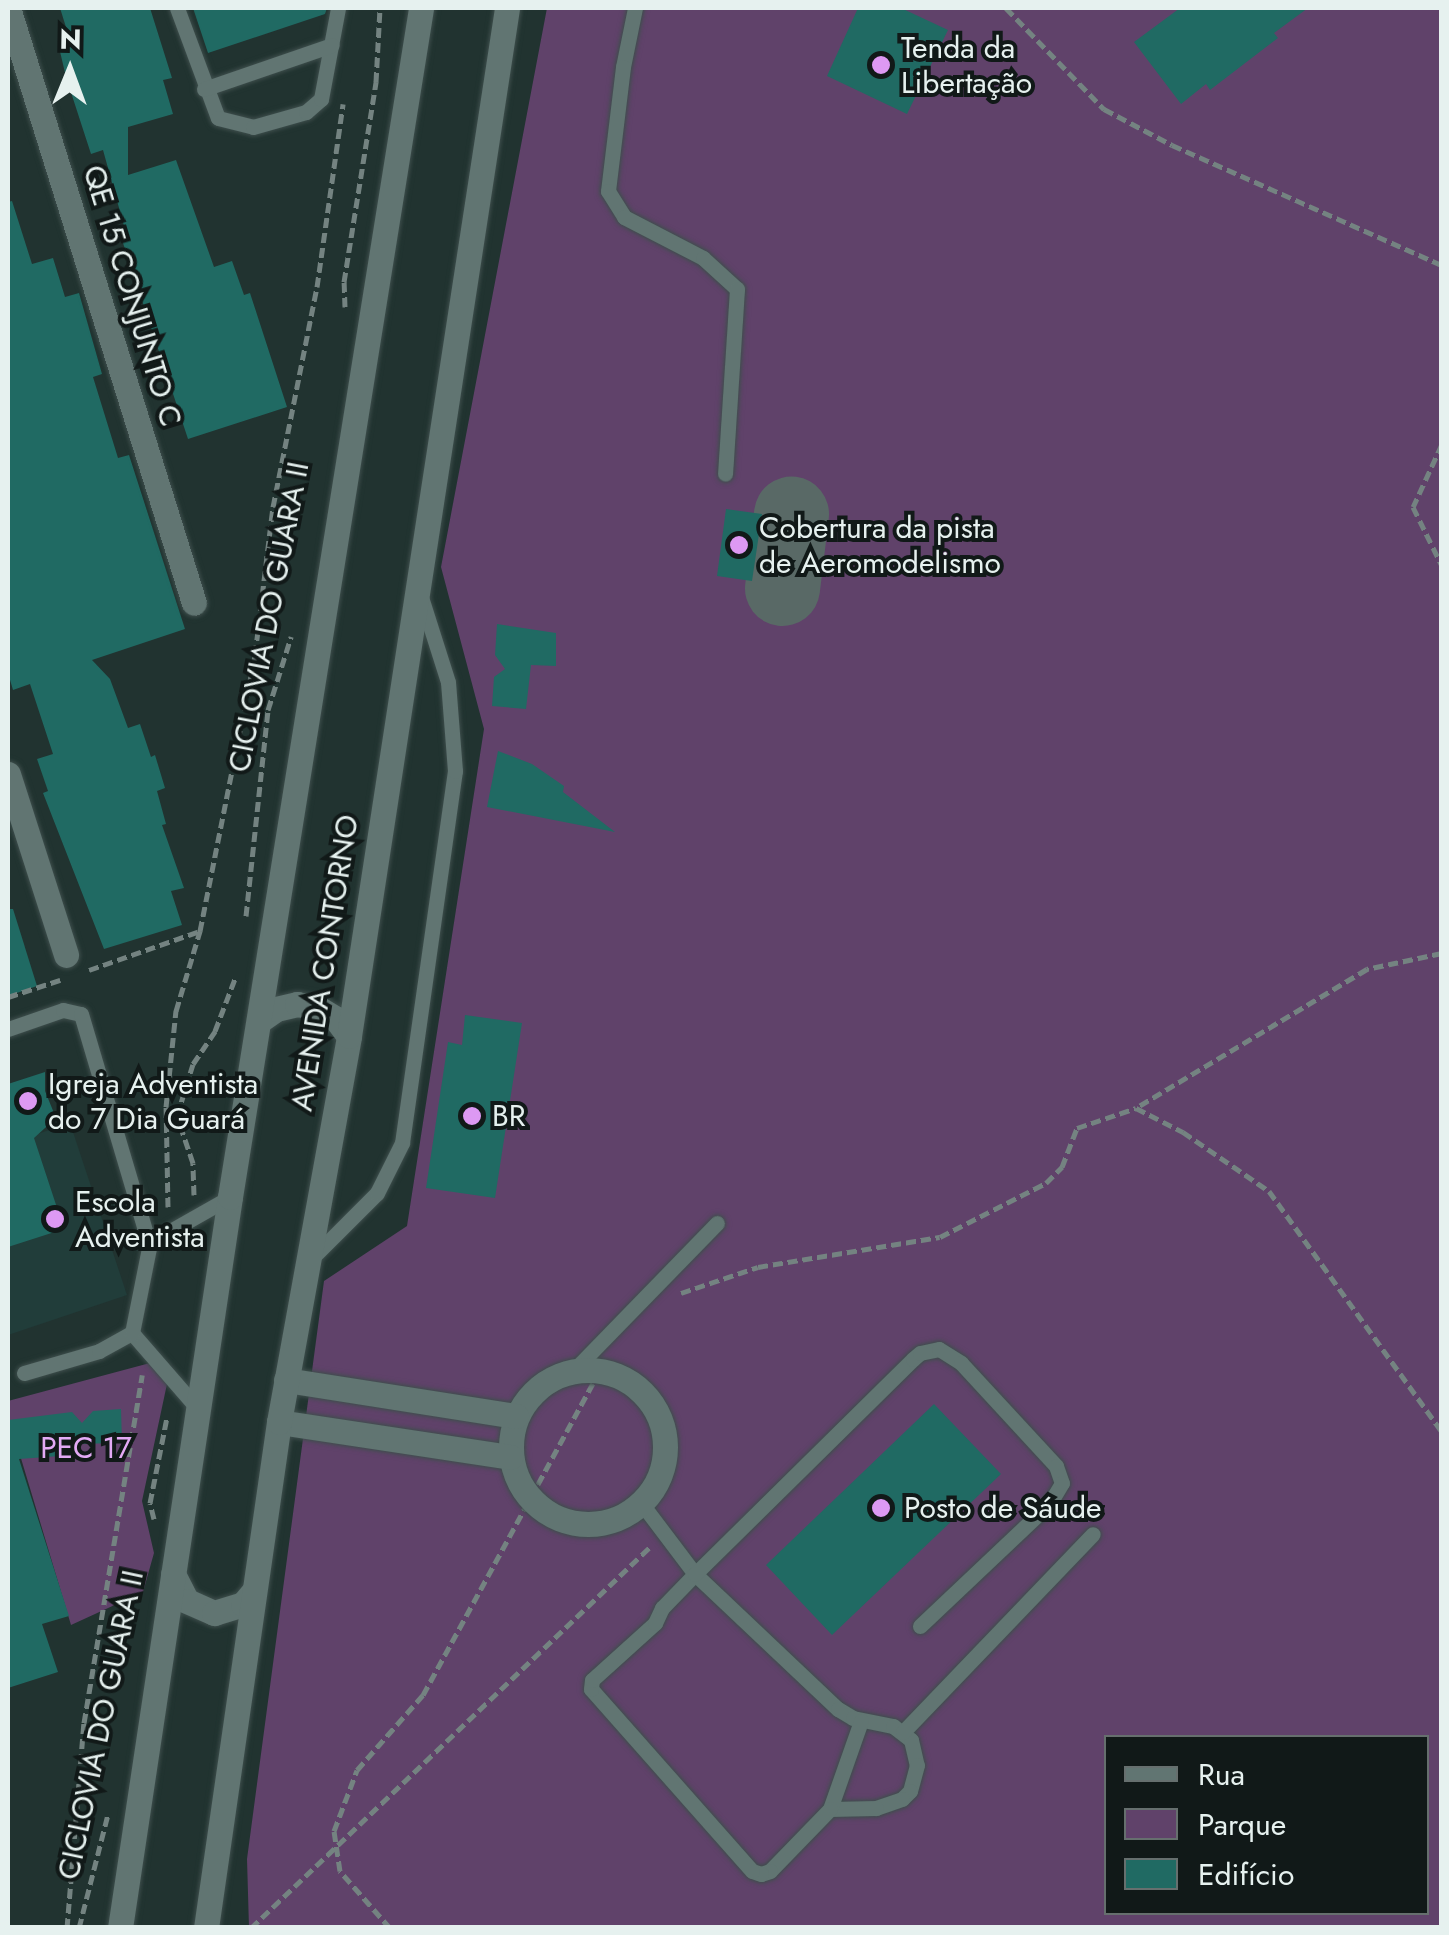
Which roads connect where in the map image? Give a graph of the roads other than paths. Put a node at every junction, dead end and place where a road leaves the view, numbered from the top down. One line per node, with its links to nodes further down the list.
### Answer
1 (8, 8): 11 (main road, QE 15 CONJUNTO C)
2 (177, 8): 8 (lane)
3 (338, 8): 7 (lane)
4 (421, 8): 14 (main road, AVENIDA CONTORNO)
5 (507, 8): 10 (main road, AVENIDA CONTORNO)
6 (635, 8): 9 (lane)
7 (332, 44): 8 (lane); 8 (lane)
8 (204, 89)
9 (724, 474)
10 (416, 583): 16 (main road, AVENIDA CONTORNO); 20 (lane)
11 (194, 603)
12 (8, 774): 13 (main road)
13 (73, 968)
14 (259, 1022): 16 (main road); 17 (main road, AVENIDA CONTORNO)
15 (8, 1029): 19 (lane)
16 (349, 1036): 20 (main road, AVENIDA CONTORNO)
17 (230, 1197): 19 (lane); 25 (main road, AVENIDA CONTORNO)
18 (717, 1223): 22 (lane)
19 (151, 1238): 21 (lane)
20 (306, 1264): 24 (main road, AVENIDA CONTORNO)
21 (132, 1333): 23 (lane); 25 (lane)
22 (587, 1370): 26 (main road); 29 (main road)
23 (24, 1373)
24 (286, 1380): 26 (main road); 27 (main road, AVENIDA CONTORNO)
25 (198, 1409): 31 (main road, AVENIDA CONTORNO)
26 (516, 1416): 28 (main road)
27 (280, 1422): 28 (main road); 33 (main road, AVENIDA CONTORNO)
28 (510, 1458): 29 (main road)
29 (642, 1504): 32 (lane)
30 (1093, 1534): 36 (lane)
31 (173, 1574): 33 (main road); 38 (main road, AVENIDA CONTORNO)
32 (696, 1574): 34 (lane); 35 (lane); 37 (lane)
33 (254, 1592): 39 (main road, AVENIDA CONTORNO)
34 (920, 1626)
35 (861, 1721): 36 (lane); 37 (lane)
36 (904, 1732): 37 (lane)
37 (830, 1809)
38 (120, 1928)
39 (206, 1928)

